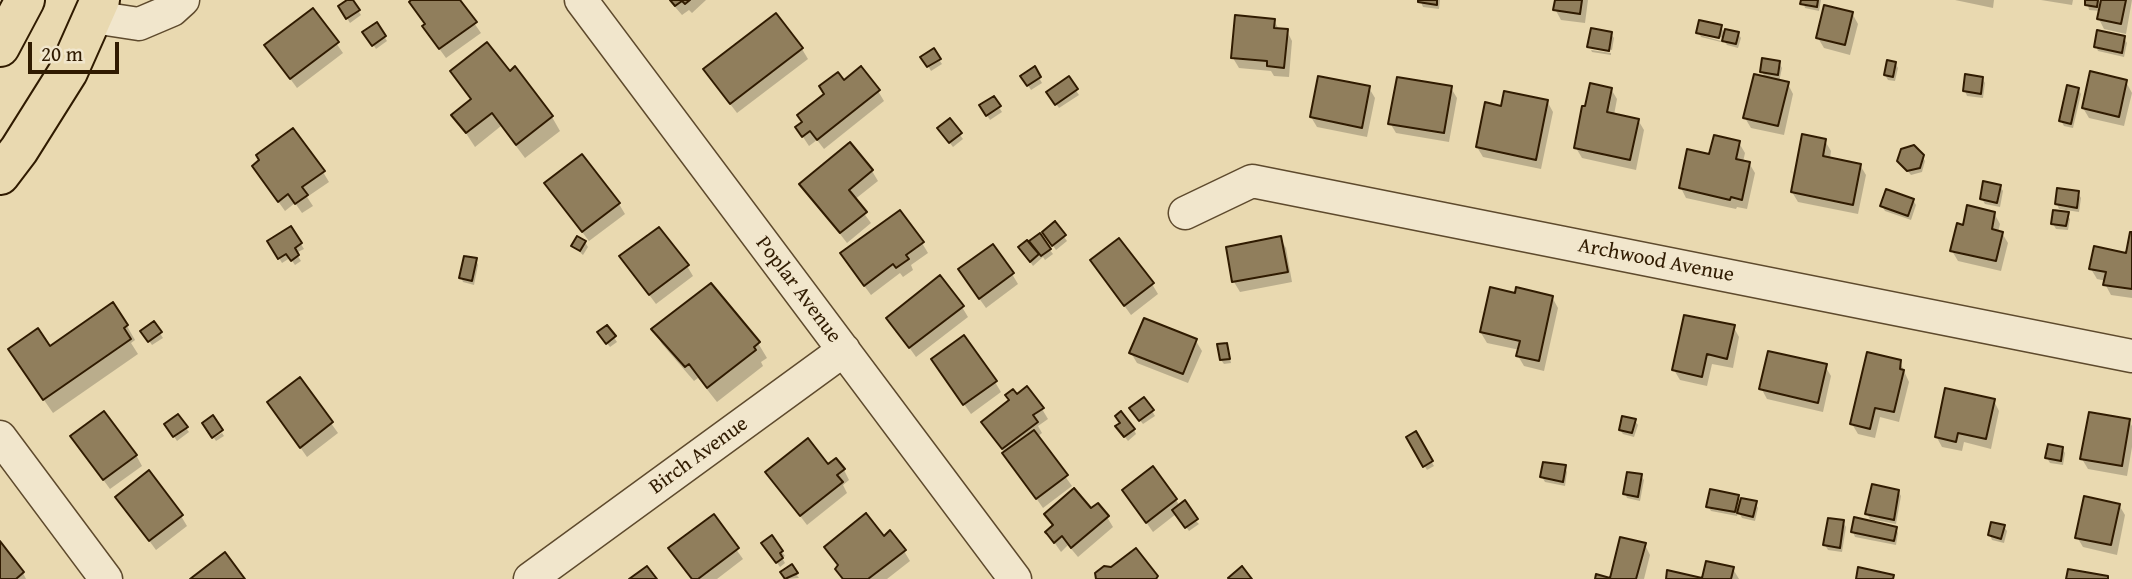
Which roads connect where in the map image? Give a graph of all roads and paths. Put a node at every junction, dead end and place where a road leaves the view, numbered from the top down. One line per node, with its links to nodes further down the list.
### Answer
1 (25, 0): 5 (main road)
2 (183, 0): 4 (street)
3 (581, 0): 8 (street, Poplar Avenue)
4 (97, 8): 6 (main road)
5 (0, 47)
6 (0, 175)
7 (1185, 213): 9 (street, Archwood Avenue)
8 (844, 351): 11 (street, Birch Avenue); 13 (street, Poplar Avenue)
9 (2132, 356)
10 (0, 437): 12 (street)
11 (542, 570)
12 (106, 579)
13 (1015, 579)

